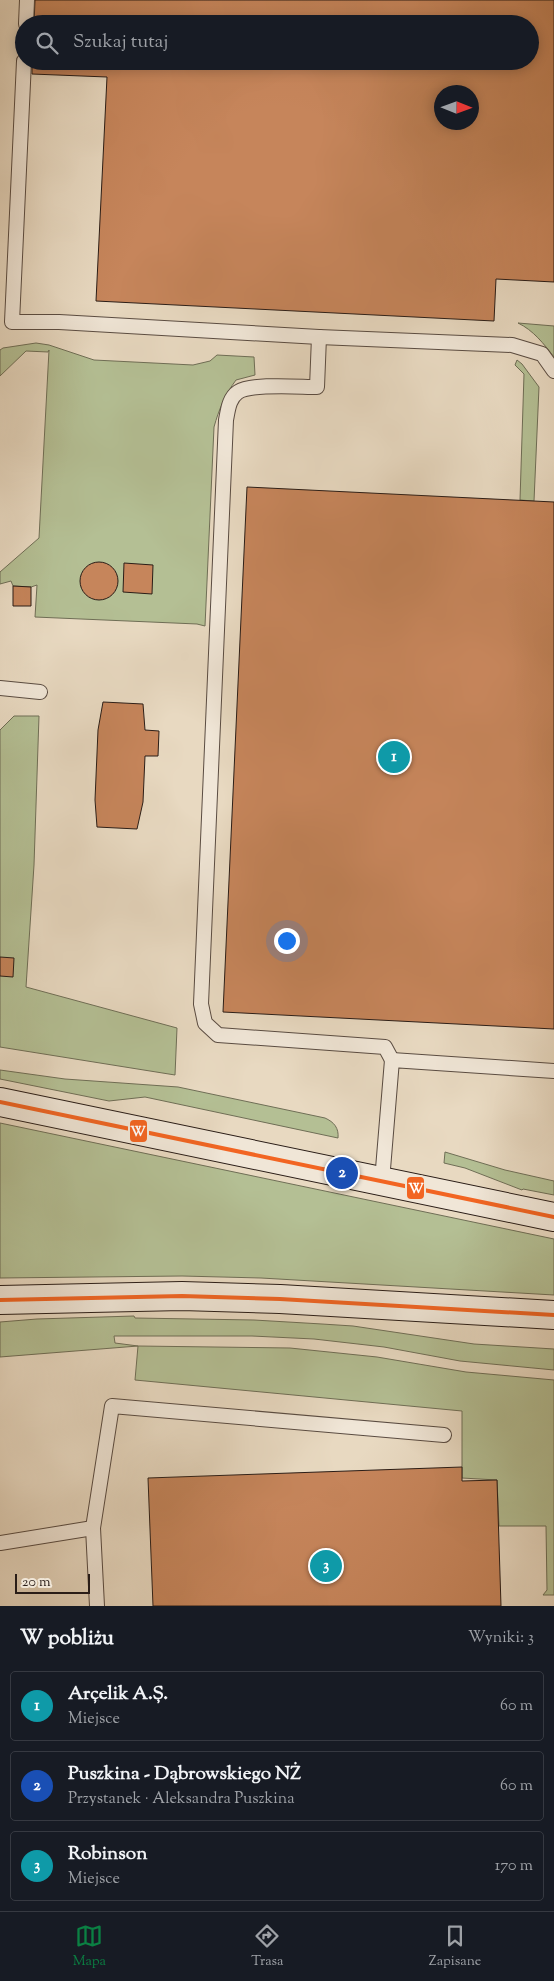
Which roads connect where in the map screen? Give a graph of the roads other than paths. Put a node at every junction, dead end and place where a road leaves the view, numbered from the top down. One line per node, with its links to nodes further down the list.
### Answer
1 (27, 0): 2 (lane)
2 (26, 15)
3 (23, 70): 4 (lane)
4 (6, 326): 5 (lane)
5 (320, 337): 6 (lane); 9 (lane)
6 (554, 371)
7 (0, 688): 8 (lane)
8 (40, 692)
9 (392, 1060): 10 (lane); 12 (lane)
10 (554, 1070)
11 (0, 1102): 12 (main road)
12 (382, 1181): 13 (main road)
13 (554, 1217)
14 (0, 1300): 15 (main road)
15 (554, 1315)
16 (444, 1434): 17 (lane)
17 (93, 1528): 18 (lane); 19 (lane)
18 (0, 1543)
19 (97, 1606)

